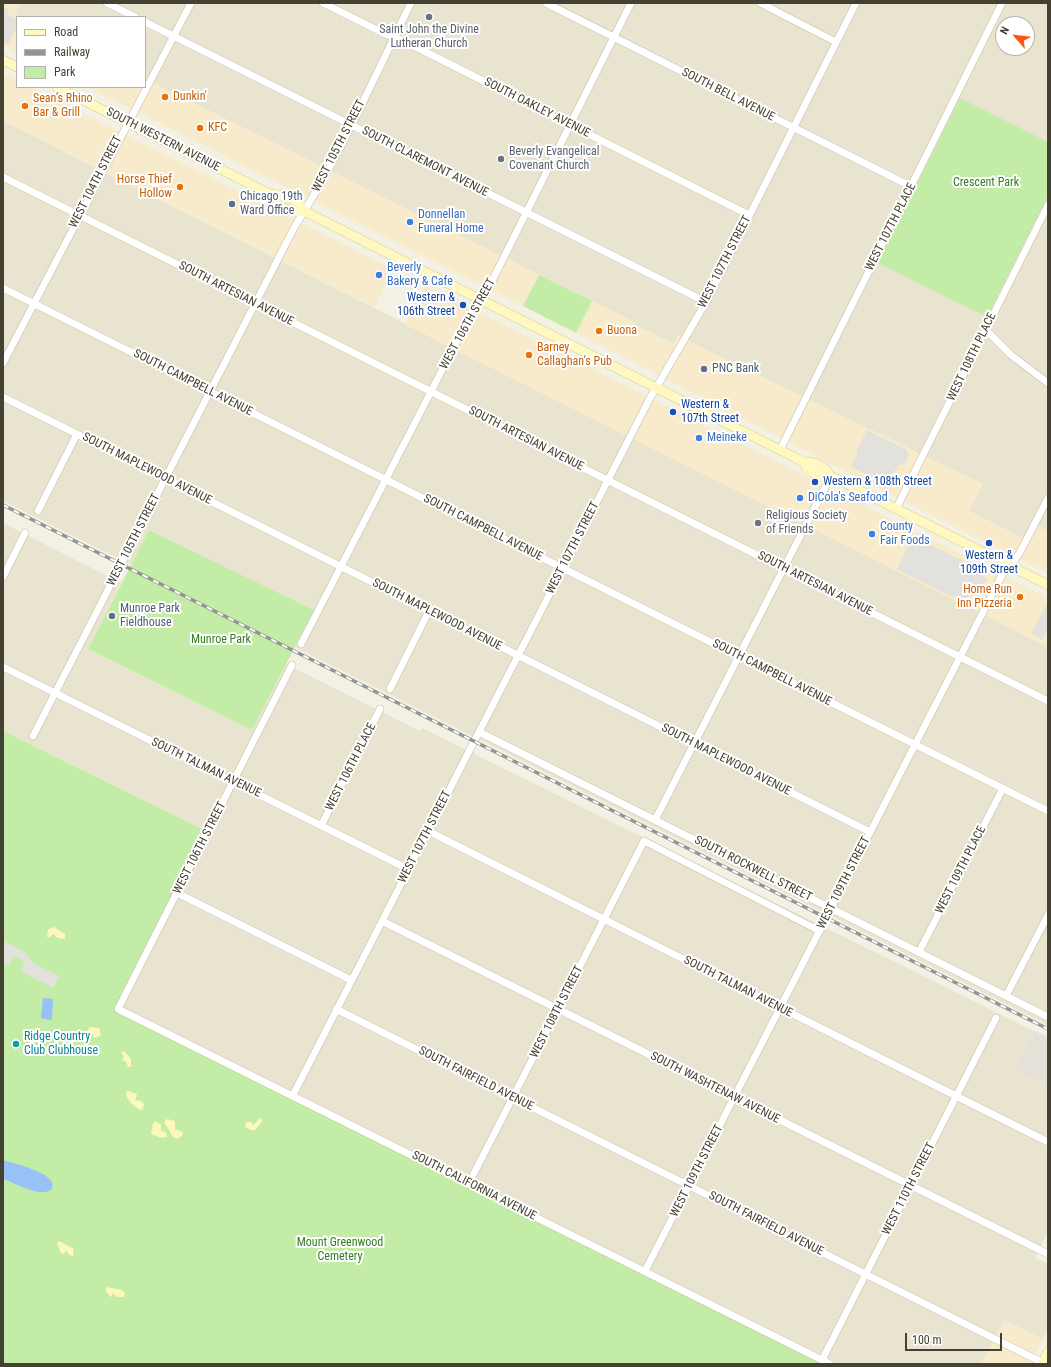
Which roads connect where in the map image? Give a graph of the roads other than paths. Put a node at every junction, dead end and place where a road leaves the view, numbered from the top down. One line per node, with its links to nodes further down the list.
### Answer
1 (107, 3): 10 (street)
2 (191, 3): 12 (street, WEST 104TH STREET)
3 (323, 3): 13 (street, SOUTH OAKLEY AVENUE)
4 (411, 3): 13 (street, WEST 105TH STREET)
5 (546, 3): 14 (street, SOUTH BELL AVENUE)
6 (631, 3): 14 (street, WEST 106TH STREET)
7 (760, 3): 15 (street)
8 (856, 3): 15 (street, WEST 107TH STREET)
9 (1002, 3): 24 (street, WEST 107TH PLACE)
10 (133, 16)
11 (146, 23): 12 (street, SOUTH CLAREMONT AVENUE)
12 (174, 37): 19 (street, WEST 104TH STREET); 20 (street, SOUTH CLAREMONT AVENUE)
13 (394, 37): 20 (street, WEST 105TH STREET); 21 (street, SOUTH OAKLEY AVENUE)
14 (614, 38): 21 (street, WEST 106TH STREET); 22 (street, SOUTH BELL AVENUE)
15 (836, 42): 22 (street, WEST 107TH STREET)
16 (3, 60): 17 (main road)
17 (16, 66)
18 (59, 88): 19 (main road, SOUTH WESTERN AVENUE)
19 (128, 123): 26 (main road, SOUTH WESTERN AVENUE); 28 (street, WEST 104TH STREET)
20 (350, 125): 26 (street, WEST 105TH STREET); 27 (street, SOUTH CLAREMONT AVENUE)
21 (570, 125): 27 (street, WEST 106TH STREET); 29 (street, SOUTH OAKLEY AVENUE)
22 (793, 128): 24 (street, SOUTH BELL AVENUE); 29 (street, WEST 107TH STREET)
23 (3, 177): 28 (street, SOUTH ARTESIAN AVENUE)
24 (912, 187): 43 (street, WEST 107TH PLACE)
25 (1048, 204): 35 (street, WEST 108TH PLACE)
26 (304, 211): 31 (main road, SOUTH WESTERN AVENUE); 34 (street, WEST 105TH STREET)
27 (526, 212): 31 (street, WEST 106TH STREET); 32 (street, SOUTH CLAREMONT AVENUE)
28 (79, 215): 33 (street, WEST 104TH STREET); 34 (street, SOUTH ARTESIAN AVENUE)
29 (749, 215): 32 (street, WEST 107TH STREET)
30 (3, 288): 33 (street, SOUTH CAMPBELL AVENUE)
31 (481, 300): 38 (main road, SOUTH WESTERN AVENUE); 40 (street, WEST 106TH STREET)
32 (706, 302): 38 (street, WEST 107TH STREET)
33 (34, 303): 36 (street, WEST 104TH STREET); 39 (street, SOUTH CAMPBELL AVENUE)
34 (255, 303): 39 (street, WEST 105TH STREET); 40 (street, SOUTH ARTESIAN AVENUE)
35 (986, 330): 37 (street); 49 (street, WEST 108TH PLACE)
36 (3, 363)
37 (1048, 383)
38 (656, 388): 43 (main road, SOUTH WESTERN AVENUE); 47 (street, WEST 107TH STREET)
39 (210, 391): 45 (street, WEST 105TH STREET); 46 (street, SOUTH CAMPBELL AVENUE)
40 (431, 392): 46 (street, WEST 106TH STREET); 47 (street, SOUTH ARTESIAN AVENUE)
41 (3, 397): 42 (street, SOUTH MAPLEWOOD AVENUE)
42 (77, 434): 45 (street, SOUTH MAPLEWOOD AVENUE); 50 (street)
43 (780, 450): 44 (main road, SOUTH WESTERN AVENUE)
44 (831, 476): 49 (main road, SOUTH WESTERN AVENUE); 55 (street)
45 (165, 478): 53 (street, SOUTH MAPLEWOOD AVENUE); 66 (street, WEST 105TH STREET)
46 (386, 480): 53 (street, WEST 106TH STREET); 54 (street, SOUTH CAMPBELL AVENUE)
47 (608, 480): 54 (street, WEST 107TH STREET); 55 (street, SOUTH ARTESIAN AVENUE)
48 (1048, 498): 52 (street, WEST 109TH STREET)
49 (896, 508): 52 (main road, SOUTH WESTERN AVENUE)
50 (38, 511)
51 (25, 533): 56 (street)
52 (1010, 566): 57 (main road, SOUTH WESTERN AVENUE); 62 (street, WEST 109TH STREET)
53 (341, 567): 58 (street, SOUTH MAPLEWOOD AVENUE); 59 (street, WEST 106TH STREET)
54 (563, 568): 60 (street, WEST 107TH STREET); 61 (street, SOUTH CAMPBELL AVENUE)
55 (784, 568): 61 (street); 62 (street, SOUTH ARTESIAN AVENUE)
56 (3, 577)
57 (1048, 585)
58 (429, 611): 60 (street, SOUTH MAPLEWOOD AVENUE); 65 (street)
59 (301, 644)
60 (518, 656): 69 (street, WEST 107TH STREET); 71 (street, SOUTH MAPLEWOOD AVENUE)
61 (738, 656): 71 (street); 72 (street, SOUTH CAMPBELL AVENUE)
62 (960, 657): 67 (street, SOUTH ARTESIAN AVENUE); 72 (street, WEST 109TH STREET)
63 (292, 665): 73 (street, WEST 106TH STREET)
64 (3, 667): 66 (street, SOUTH TALMAN AVENUE)
65 (390, 689)
66 (55, 693): 70 (street, WEST 105TH STREET); 73 (street, SOUTH TALMAN AVENUE)
67 (1048, 701)
68 (380, 709): 77 (street, WEST 106TH PLACE)
69 (479, 732): 76 (street, SOUTH ROCKWELL STREET); 78 (street, WEST 107TH STREET)
70 (33, 736)
71 (694, 744): 76 (street); 79 (street, SOUTH MAPLEWOOD AVENUE)
72 (915, 744): 74 (street, SOUTH CAMPBELL AVENUE); 79 (street, WEST 109TH STREET)
73 (233, 782): 77 (street, SOUTH TALMAN AVENUE); 82 (street, WEST 106TH STREET)
74 (1003, 788): 75 (street, SOUTH CAMPBELL AVENUE); 88 (street, WEST 109TH PLACE)
75 (1048, 811)
76 (654, 820): 83 (street, SOUTH ROCKWELL STREET)
77 (321, 826): 81 (street, SOUTH TALMAN AVENUE)
78 (428, 831): 81 (street, WEST 107TH STREET); 85 (street, SOUTH TALMAN AVENUE)
79 (870, 832): 83 (street, WEST 109TH STREET)
80 (644, 841): 85 (street, WEST 108TH STREET); 87 (street, SOUTH ROCKWELL STREET)
81 (408, 869): 86 (street, WEST 107TH STREET)
82 (177, 893): 89 (street); 92 (street, WEST 106TH STREET)
83 (831, 909): 87 (street, WEST 109TH STREET); 88 (street, SOUTH ROCKWELL STREET)
84 (1048, 915): 90 (street)
85 (604, 920): 91 (street, SOUTH TALMAN AVENUE); 94 (street, WEST 108TH STREET)
86 (382, 921): 89 (street, WEST 107TH STREET); 94 (street, SOUTH WASHTENAW AVENUE)
87 (820, 931): 91 (street, WEST 109TH STREET)
88 (918, 952): 90 (street, SOUTH ROCKWELL STREET)
89 (351, 980): 93 (street, WEST 107TH STREET)
90 (1006, 996): 95 (street, SOUTH ROCKWELL STREET)
91 (780, 1008): 98 (street, SOUTH TALMAN AVENUE); 100 (street, WEST 109TH STREET)
92 (118, 1009): 97 (street, SOUTH CALIFORNIA AVENUE)
93 (336, 1009): 97 (street, WEST 107TH STREET); 99 (street, SOUTH FAIRFIELD AVENUE)
94 (558, 1010): 99 (street, WEST 108TH STREET); 100 (street, SOUTH WASHTENAW AVENUE)
95 (1048, 1017)
96 (996, 1018): 98 (street, WEST 110TH STREET)
97 (293, 1095): 102 (street, SOUTH CALIFORNIA AVENUE)
98 (956, 1097): 101 (street, SOUTH TALMAN AVENUE); 103 (street, WEST 110TH STREET)
99 (513, 1098): 102 (street, WEST 108TH STREET); 104 (street, SOUTH FAIRFIELD AVENUE)
100 (734, 1098): 103 (street, SOUTH WASHTENAW AVENUE); 104 (street, WEST 109TH STREET)
101 (1048, 1142)
102 (469, 1184): 106 (street, SOUTH CALIFORNIA AVENUE)
103 (911, 1185): 105 (street, SOUTH WASHTENAW AVENUE); 107 (street, WEST 110TH STREET)
104 (689, 1186): 106 (street, WEST 109TH STREET); 107 (street, SOUTH FAIRFIELD AVENUE)
105 (1048, 1254)
106 (645, 1271): 109 (street, SOUTH CALIFORNIA AVENUE)
107 (865, 1274): 109 (street, WEST 110TH STREET); 111 (street, SOUTH FAIRFIELD AVENUE)
108 (1048, 1352): 111 (main road)
109 (822, 1360): 110 (street, SOUTH CALIFORNIA AVENUE)
110 (830, 1364)
111 (1043, 1364)

